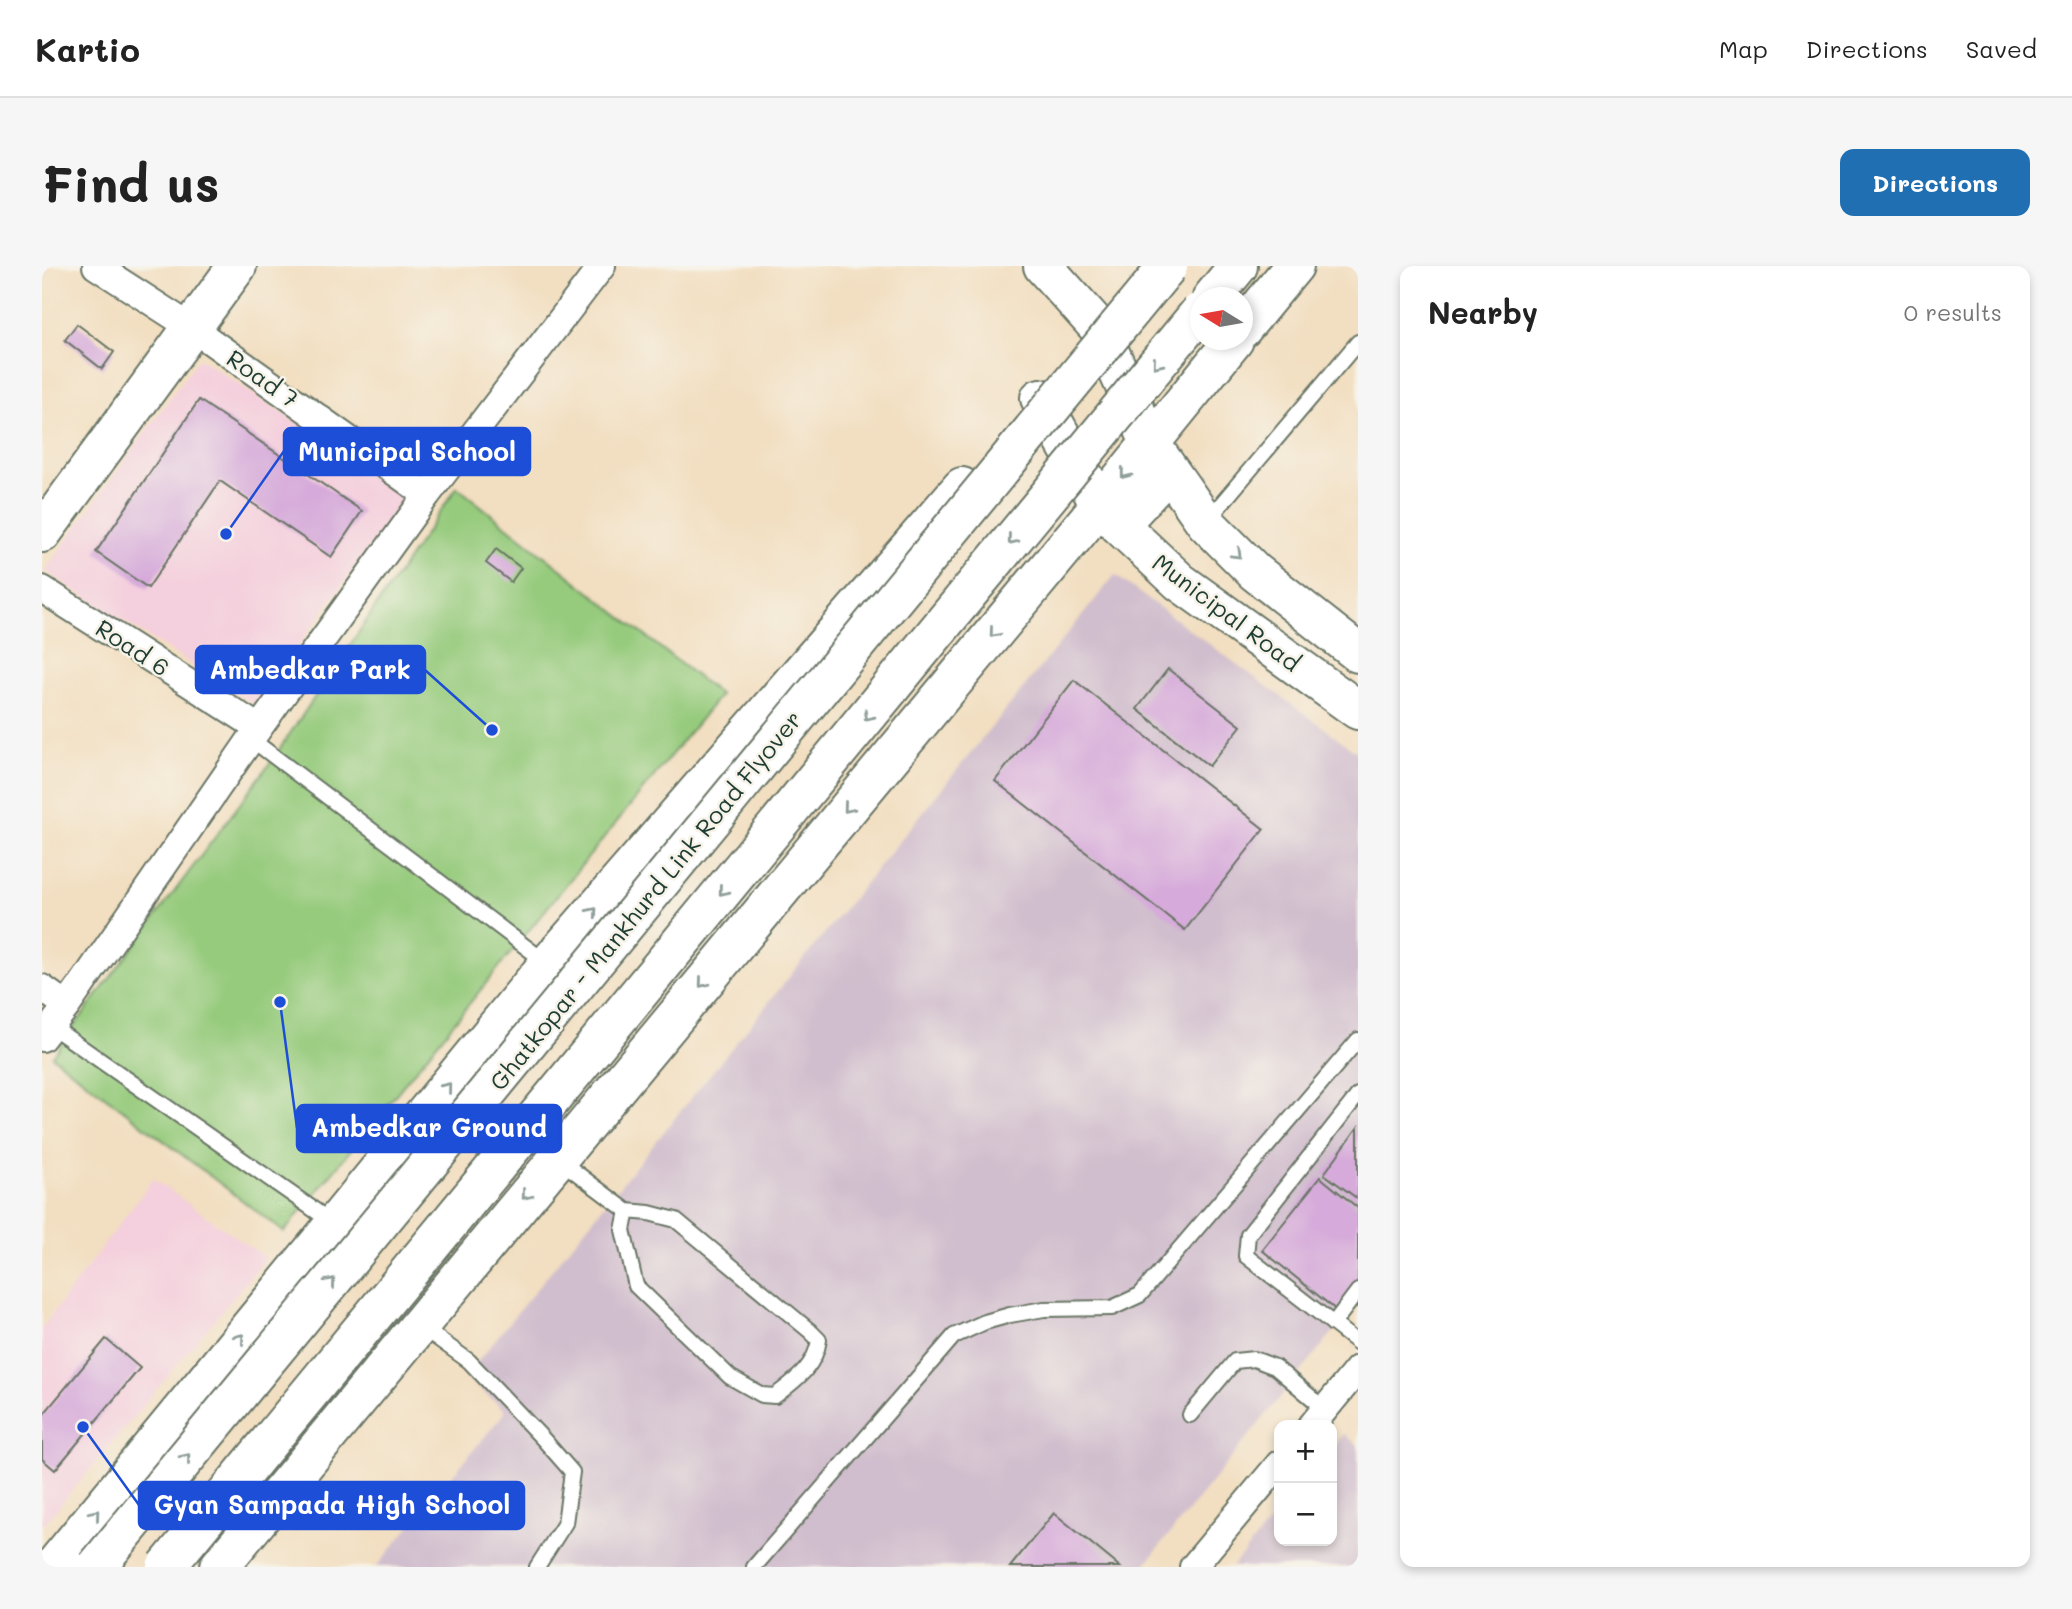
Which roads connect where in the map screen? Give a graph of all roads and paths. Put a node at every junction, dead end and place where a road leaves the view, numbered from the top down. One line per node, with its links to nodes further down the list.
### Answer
1 (96, 266): 12 (street, Road 7)
2 (237, 266): 12 (main road)
3 (602, 266): 18 (street)
4 (1043, 266): 13 (main road, Municipal Road)
5 (1148, 266): 13 (main road)
6 (1168, 266): 44 (main road, Ghatkopar - Mankhurd Link Road Flyover, one-way to 6, bridge)
7 (1238, 266): 9 (main road)
8 (1294, 266): 10 (main road)
9 (1221, 287)
10 (1253, 316)
11 (1190, 324): 45 (main road, one-way to 45, bridge)
12 (192, 328): 18 (street, Road 7); 21 (main road)
13 (1098, 328): 16 (main road); 17 (main road, Municipal Road)
14 (1358, 342): 20 (lane)
15 (1228, 350): 17 (main road)
16 (1040, 398): 19 (main road, Municipal Road); 26 (main road, one-way to 16)
17 (1159, 457): 19 (main road); 20 (main road, Municipal Road)
18 (427, 495): 25 (street)
19 (1109, 515): 24 (main road, Municipal Road); 32 (main road, one-way to 32)
20 (1206, 523): 23 (main road, Municipal Road, one-way to 23)
21 (42, 533)
22 (42, 589): 25 (street, Road 6)
23 (1358, 653)
24 (1358, 710)
25 (255, 733): 26 (lane); 28 (street)
26 (548, 964): 34 (main road, one-way to 26)
27 (42, 988): 28 (street)
28 (67, 1006): 29 (street)
29 (46, 1032): 34 (lane)
30 (1358, 1040): 48 (lane)
31 (1358, 1095): 37 (lane)
32 (557, 1158): 33 (lane); 36 (main road, one-way to 36)
33 (628, 1211): 33 (lane)
34 (334, 1223): 43 (main road, one-way to 34)
35 (1358, 1291): 37 (lane)
36 (418, 1324): 46 (main road); 47 (lane)
37 (1333, 1324): 38 (lane)
38 (1358, 1343)
39 (1353, 1387): 41 (street)
40 (1190, 1415): 41 (lane)
41 (1318, 1417)
42 (1274, 1470): 49 (street)
43 (53, 1567)
44 (96, 1567)
45 (166, 1567)
46 (219, 1567)
47 (537, 1567)
48 (754, 1567)
49 (1193, 1567)

